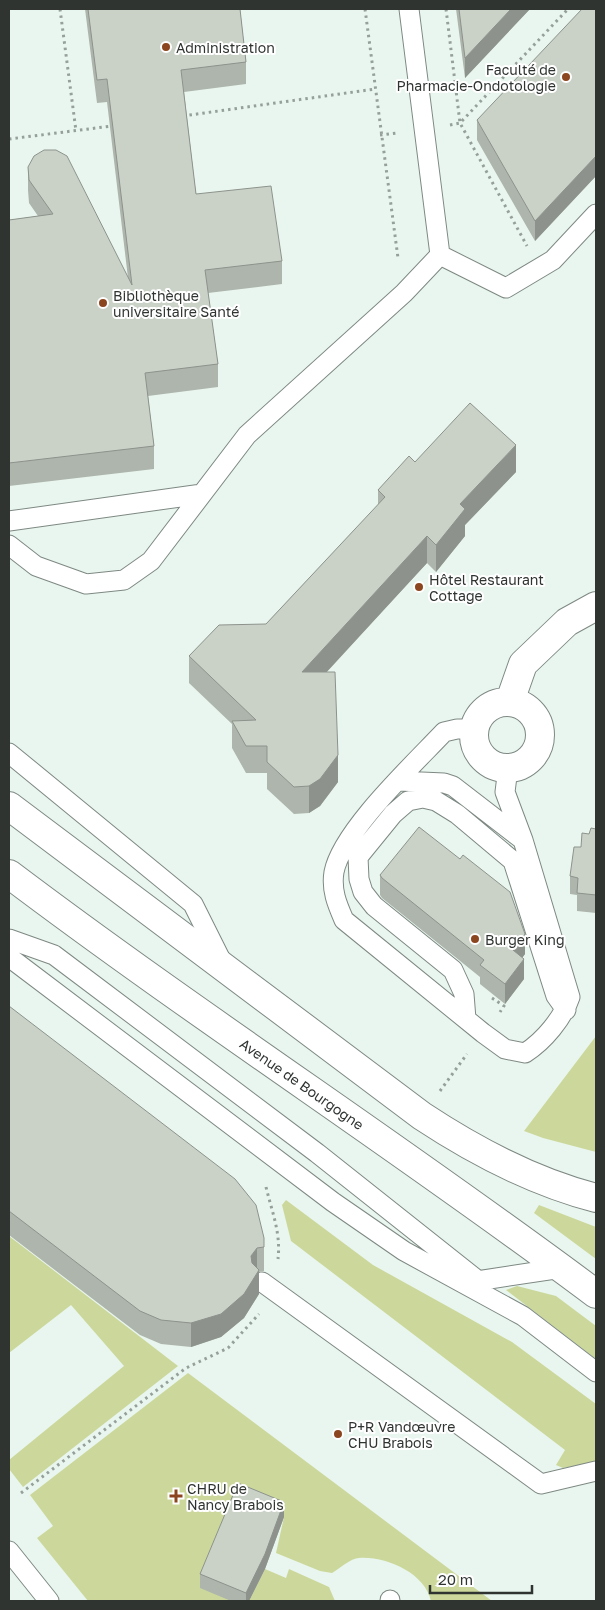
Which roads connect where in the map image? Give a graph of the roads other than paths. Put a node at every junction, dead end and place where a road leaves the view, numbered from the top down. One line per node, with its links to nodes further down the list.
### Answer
1 (409, 9): 3 (lane)
2 (596, 214): 3 (lane)
3 (440, 255): 4 (lane)
4 (202, 494): 5 (lane); 6 (lane)
5 (9, 521)
6 (9, 545)
7 (596, 606): 8 (main road)
8 (510, 701): 9 (main road); 11 (main road)
9 (474, 730): 11 (main road); 12 (lane)
10 (9, 753): 18 (lane)
11 (508, 768): 14 (lane)
12 (399, 781): 14 (lane); 20 (lane)
13 (9, 806): 18 (main road)
14 (523, 840): 19 (lane)
15 (9, 874): 22 (main road, Avenue de Bourgogne)
16 (9, 939): 23 (lane)
17 (9, 957): 23 (lane)
18 (224, 967): 21 (main road)
19 (566, 1010): 20 (lane); 20 (lane)
20 (466, 1019)
21 (596, 1198)
22 (562, 1268): 23 (lane); 25 (main road, Avenue de Bourgogne)
23 (471, 1282): 26 (lane)
24 (267, 1286): 27 (lane)
25 (596, 1294)
26 (596, 1372)
27 (596, 1471)
28 (9, 1551): 29 (lane)
29 (49, 1601)

